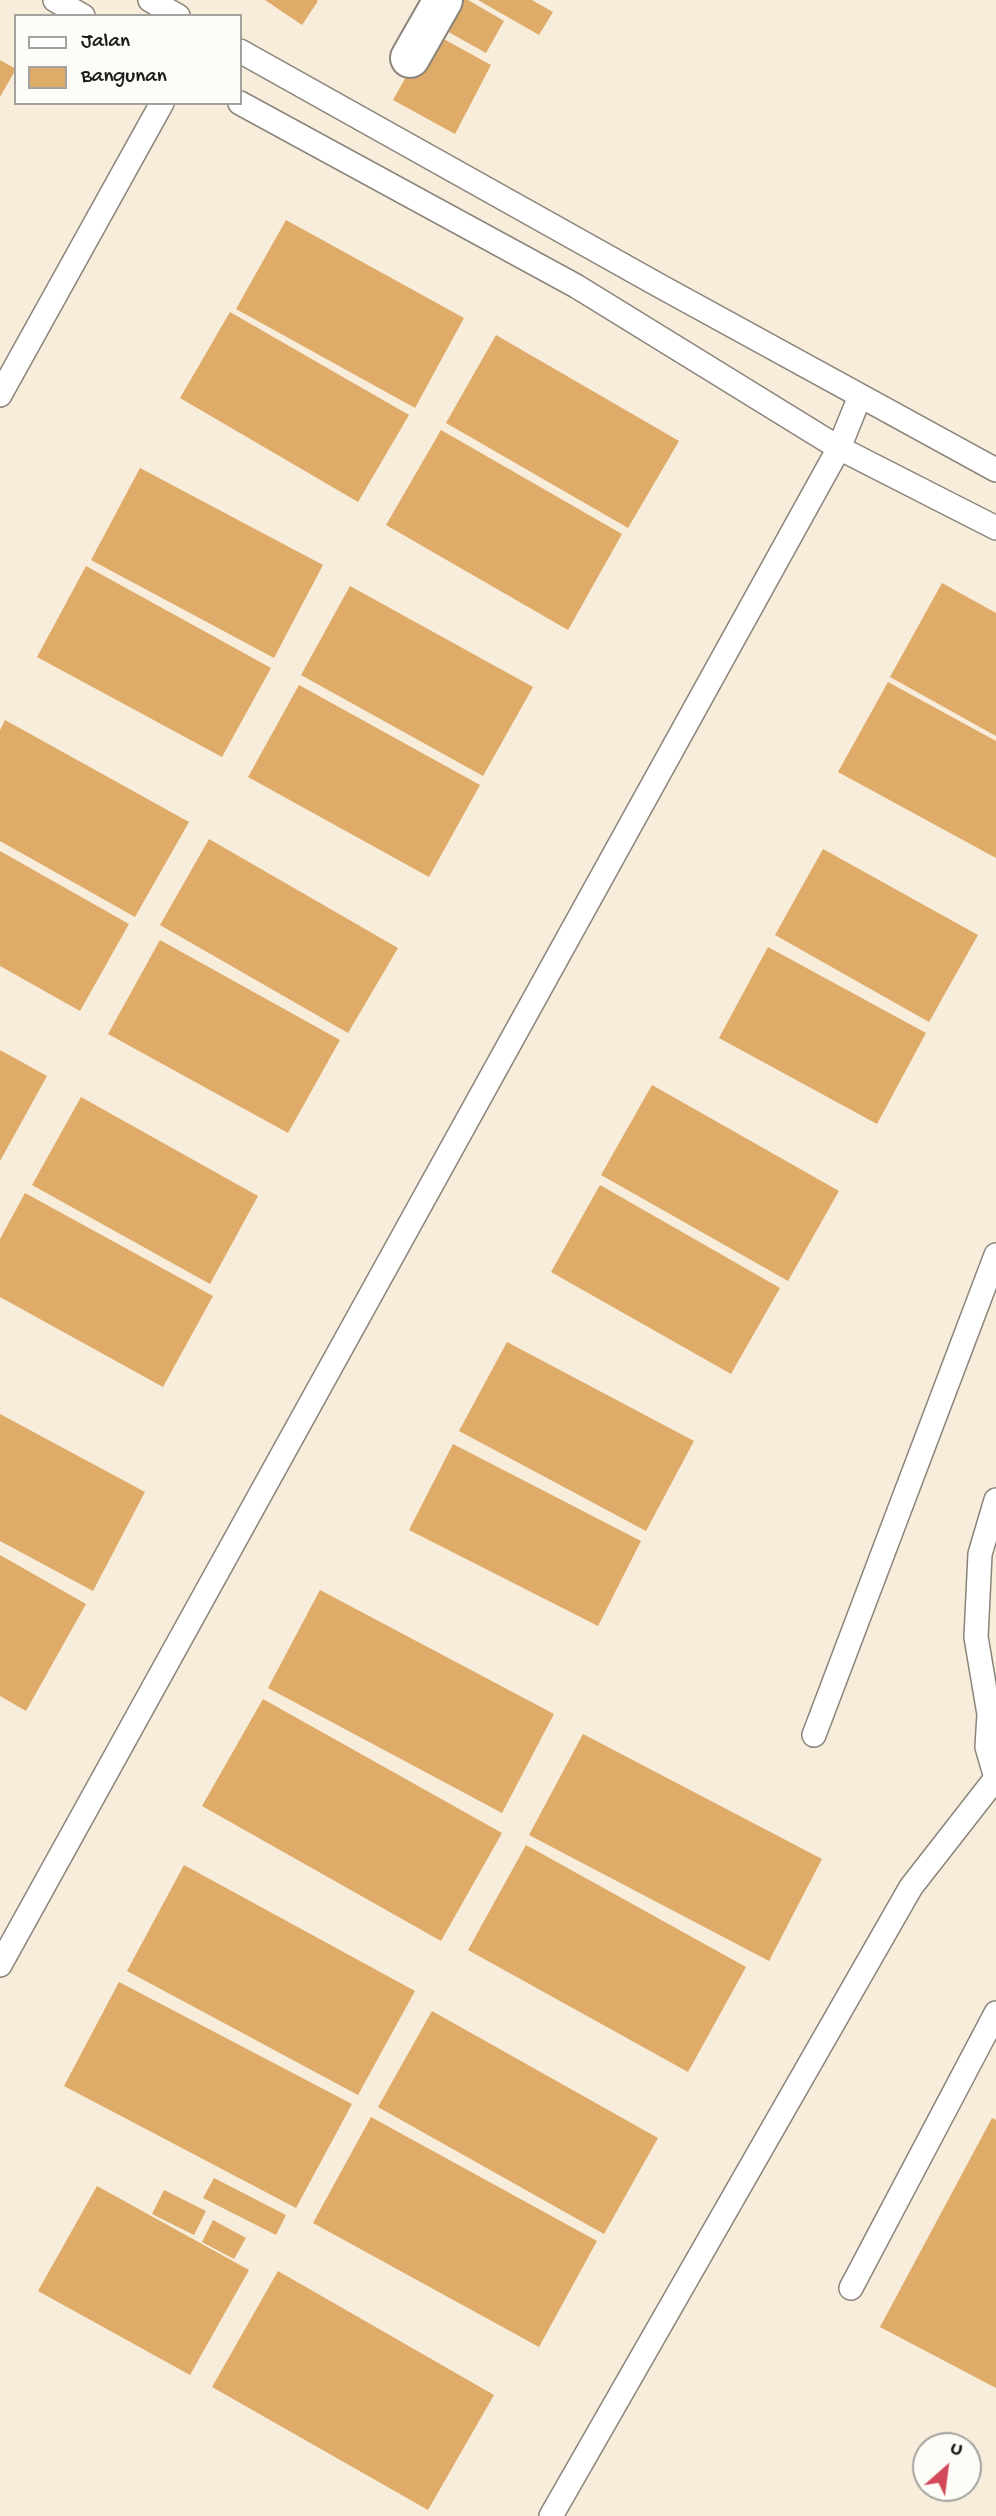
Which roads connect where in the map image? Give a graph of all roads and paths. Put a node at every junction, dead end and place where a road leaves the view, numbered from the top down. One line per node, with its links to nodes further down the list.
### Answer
1 (55, 0): 4 (lane)
2 (150, 0): 5 (lane)
3 (443, 0): 7 (street)
4 (80, 14)
5 (174, 14)
6 (242, 52): 11 (lane)
7 (410, 58)
8 (242, 104): 12 (lane)
9 (161, 105): 10 (lane)
10 (0, 395)
11 (860, 396): 12 (lane); 13 (lane)
12 (839, 448): 14 (lane); 20 (lane)
13 (996, 470)
14 (996, 527)
15 (996, 1255): 18 (lane)
16 (996, 1500): 17 (lane)
17 (992, 1707): 19 (lane)
18 (814, 1735)
19 (996, 1778): 23 (lane)
20 (0, 1965)
21 (996, 2013): 22 (lane)
22 (851, 2288)
23 (551, 2516)

